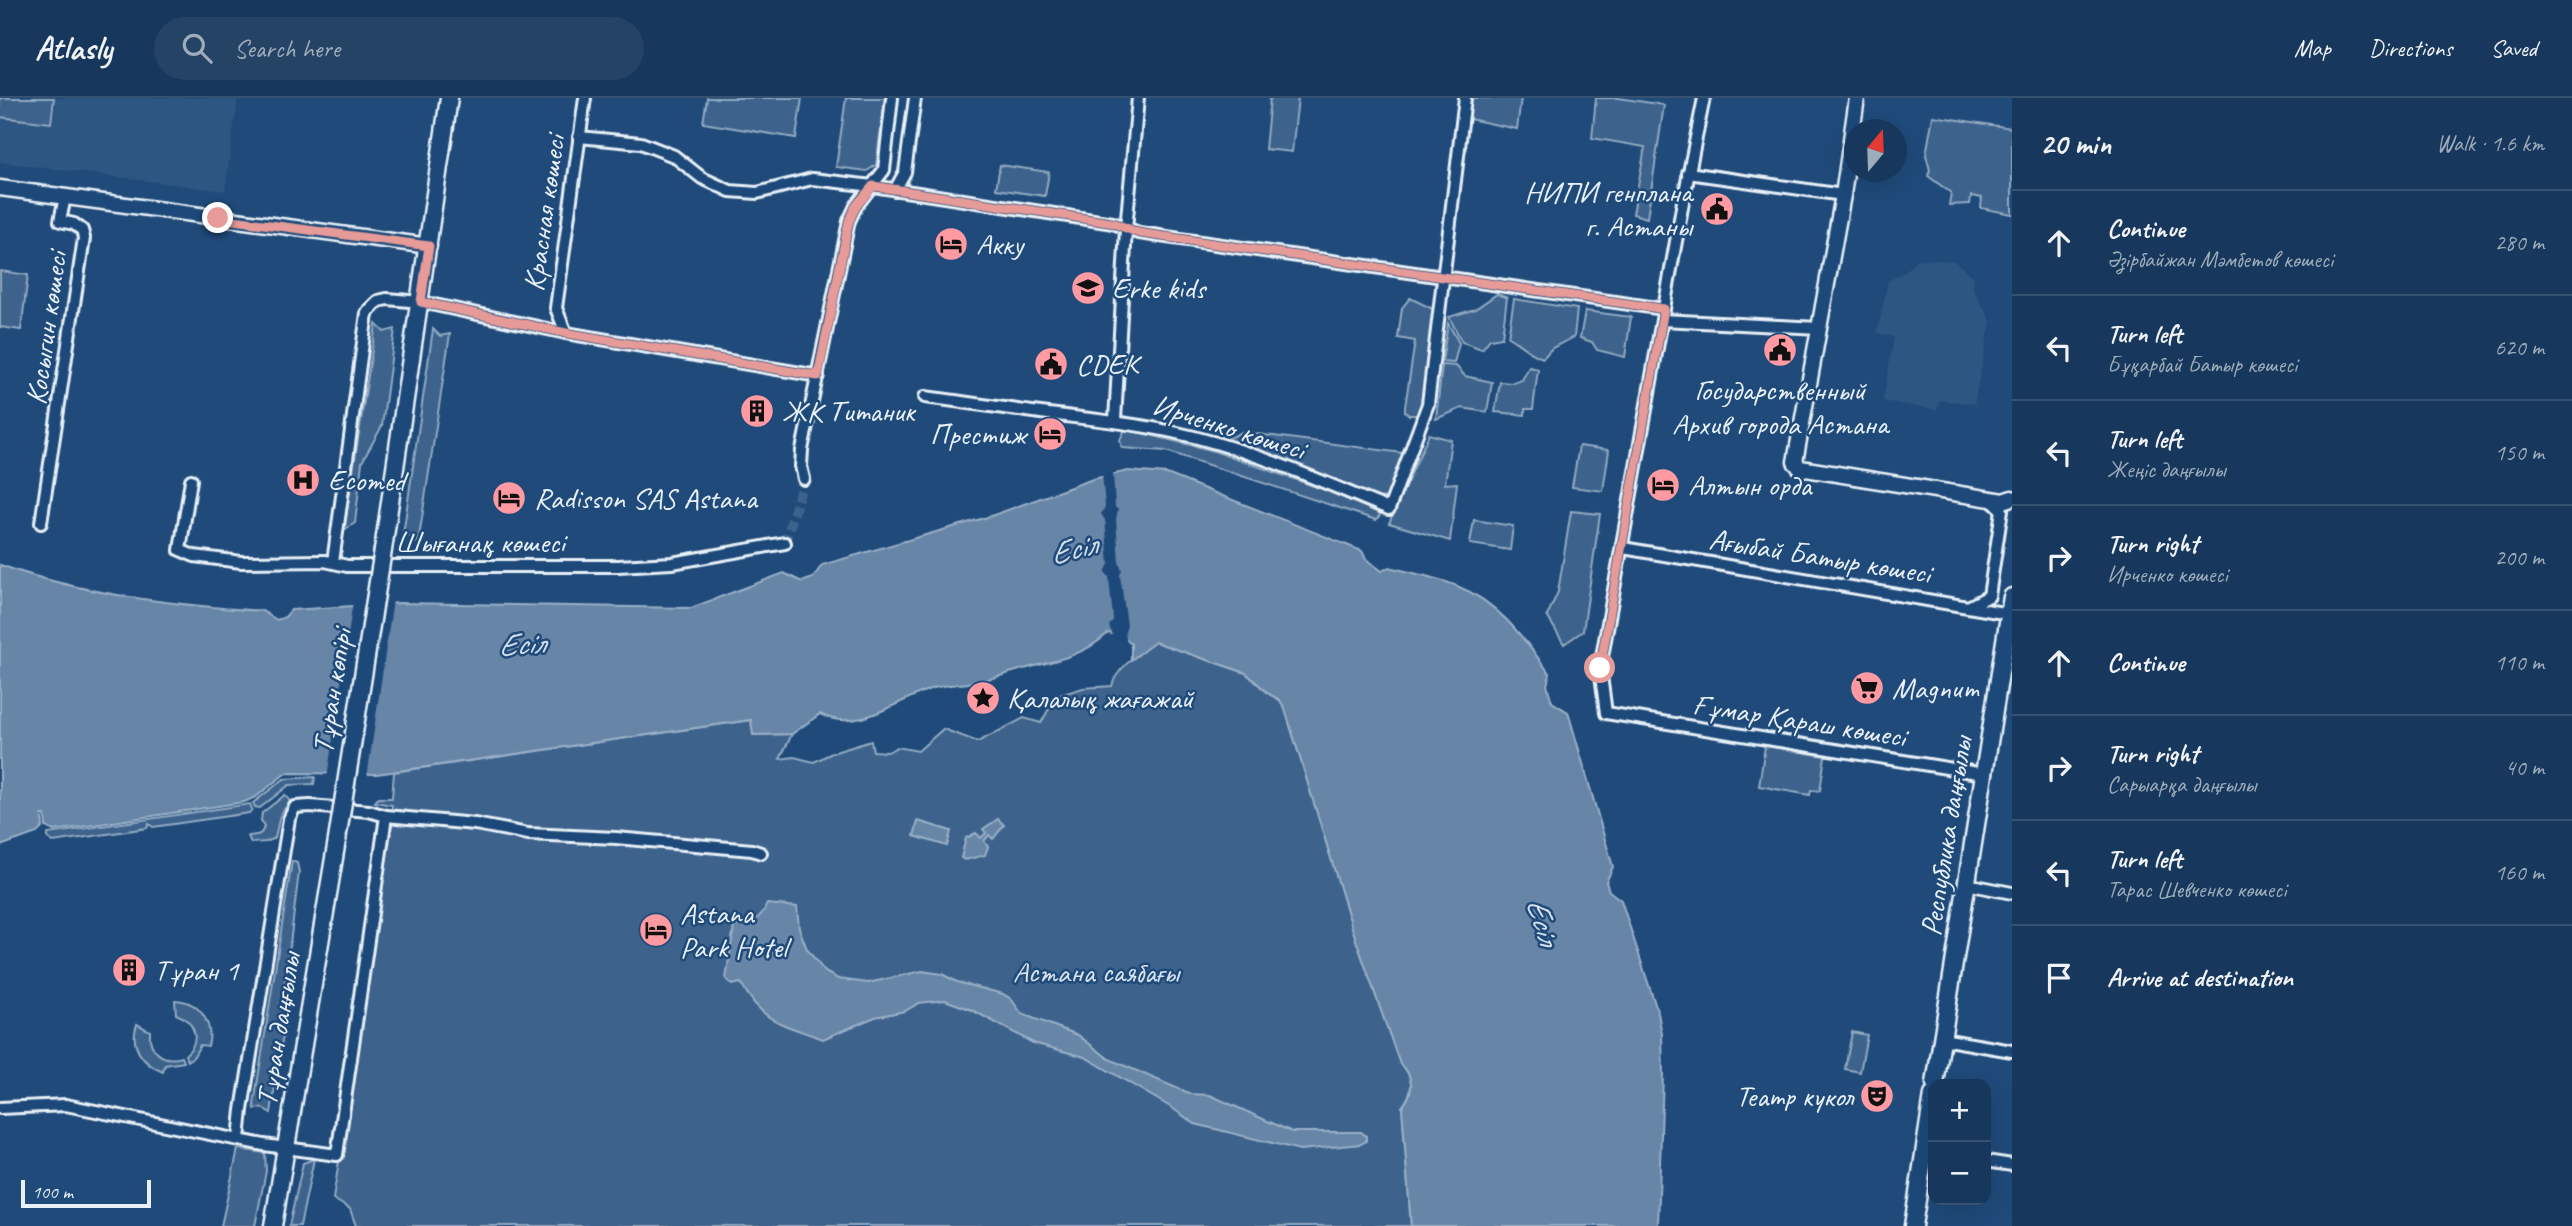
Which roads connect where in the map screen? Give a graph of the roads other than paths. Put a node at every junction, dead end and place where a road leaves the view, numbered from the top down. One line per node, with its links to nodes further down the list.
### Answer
1 (449, 98): 17 (main road, Тұран көпірі)
2 (585, 98): 9 (street, Красная көшесі)
3 (892, 98): 11 (street)
4 (915, 98): 13 (street)
5 (1138, 98): 16 (street)
6 (1465, 98): 18 (street)
7 (1704, 98): 10 (street)
8 (1857, 98): 14 (street)
9 (579, 137): 11 (street); 22 (street, Красная көшесі)
10 (1688, 173): 14 (street); 20 (street)
11 (873, 186): 13 (street); 23 (street)
12 (0, 188): 15 (street)
13 (895, 190): 16 (street)
14 (1843, 195): 21 (street)
15 (65, 197): 17 (street); 30 (street, Косыгин көшесі)
16 (1126, 229): 18 (street); 25 (street)
17 (429, 246): 19 (main road, Тұран көпірі)
18 (1444, 276): 20 (street); 25 (street, Ирченко көшесі)
19 (421, 302): 22 (street); 33 (street); 38 (main road, Тұран көпірі, bridge)
20 (1663, 314): 21 (street); 32 (street)
21 (1819, 328): 28 (street)
22 (566, 333): 23 (street)
23 (818, 376): 26 (street)
24 (925, 397): 25 (street, Ирченко көшесі)
25 (1115, 420)
26 (804, 479)
27 (191, 480): 33 (street, Шығанақ көшесі)
28 (1982, 497): 29 (street); 34 (street)
29 (2012, 498)
30 (41, 523)
31 (785, 543): 33 (street, Шығанақ көшесі)
32 (1623, 548): 34 (street, Ағыбай Батыр көшесі); 36 (street, Ғұмар Қараш көшесі)
33 (334, 562)
34 (1970, 606): 35 (street, Ағыбай Батыр көшесі)
35 (2010, 610): 36 (main road, Республика даңғылы)
36 (1984, 774): 40 (main road, Республика даңғылы)
37 (386, 816): 39 (street); 46 (street); 47 (street)
38 (337, 840): 47 (main road, Тұран даңғылы)
39 (761, 853)
40 (1966, 884): 41 (street); 42 (main road, Республика даңғылы)
41 (2012, 893)
42 (1942, 1039): 43 (street); 44 (main road, Республика даңғылы)
43 (2012, 1051)
44 (1936, 1079)
45 (0, 1108): 46 (street)
46 (239, 1139): 47 (street)
47 (286, 1148): 51 (main road, Тұран даңғылы)
48 (1928, 1155): 52 (main road)
49 (1991, 1162): 50 (street)
50 (2012, 1165)
51 (273, 1226)
52 (1913, 1226)

